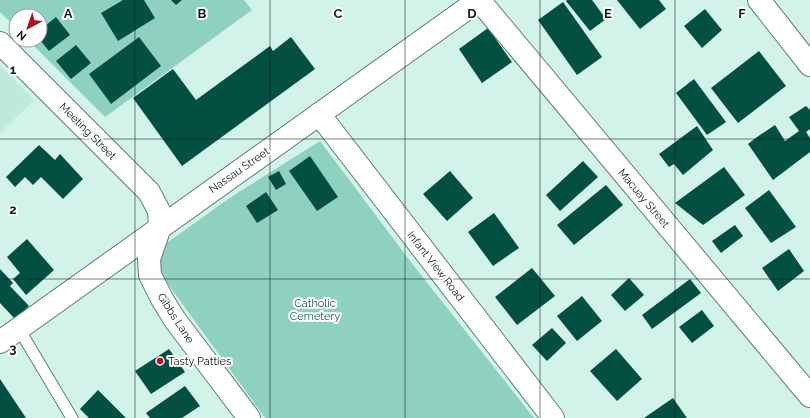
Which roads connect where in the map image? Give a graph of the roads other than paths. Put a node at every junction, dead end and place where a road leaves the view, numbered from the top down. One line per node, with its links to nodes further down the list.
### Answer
1 (479, 0): 5 (street, Nassau Street); 9 (street, Macuay Street)
2 (759, 0): 4 (street)
3 (0, 43): 6 (street, Meeting Street)
4 (810, 65)
5 (319, 114): 6 (street, Nassau Street); 12 (street, Infant View Road)
6 (160, 227): 7 (street, Nassau Street); 11 (street, Gibbs Lane)
7 (19, 329): 8 (street, Nassau Street); 10 (lane)
8 (0, 342)
9 (810, 396)
10 (72, 418)
11 (249, 418)
12 (553, 418)

